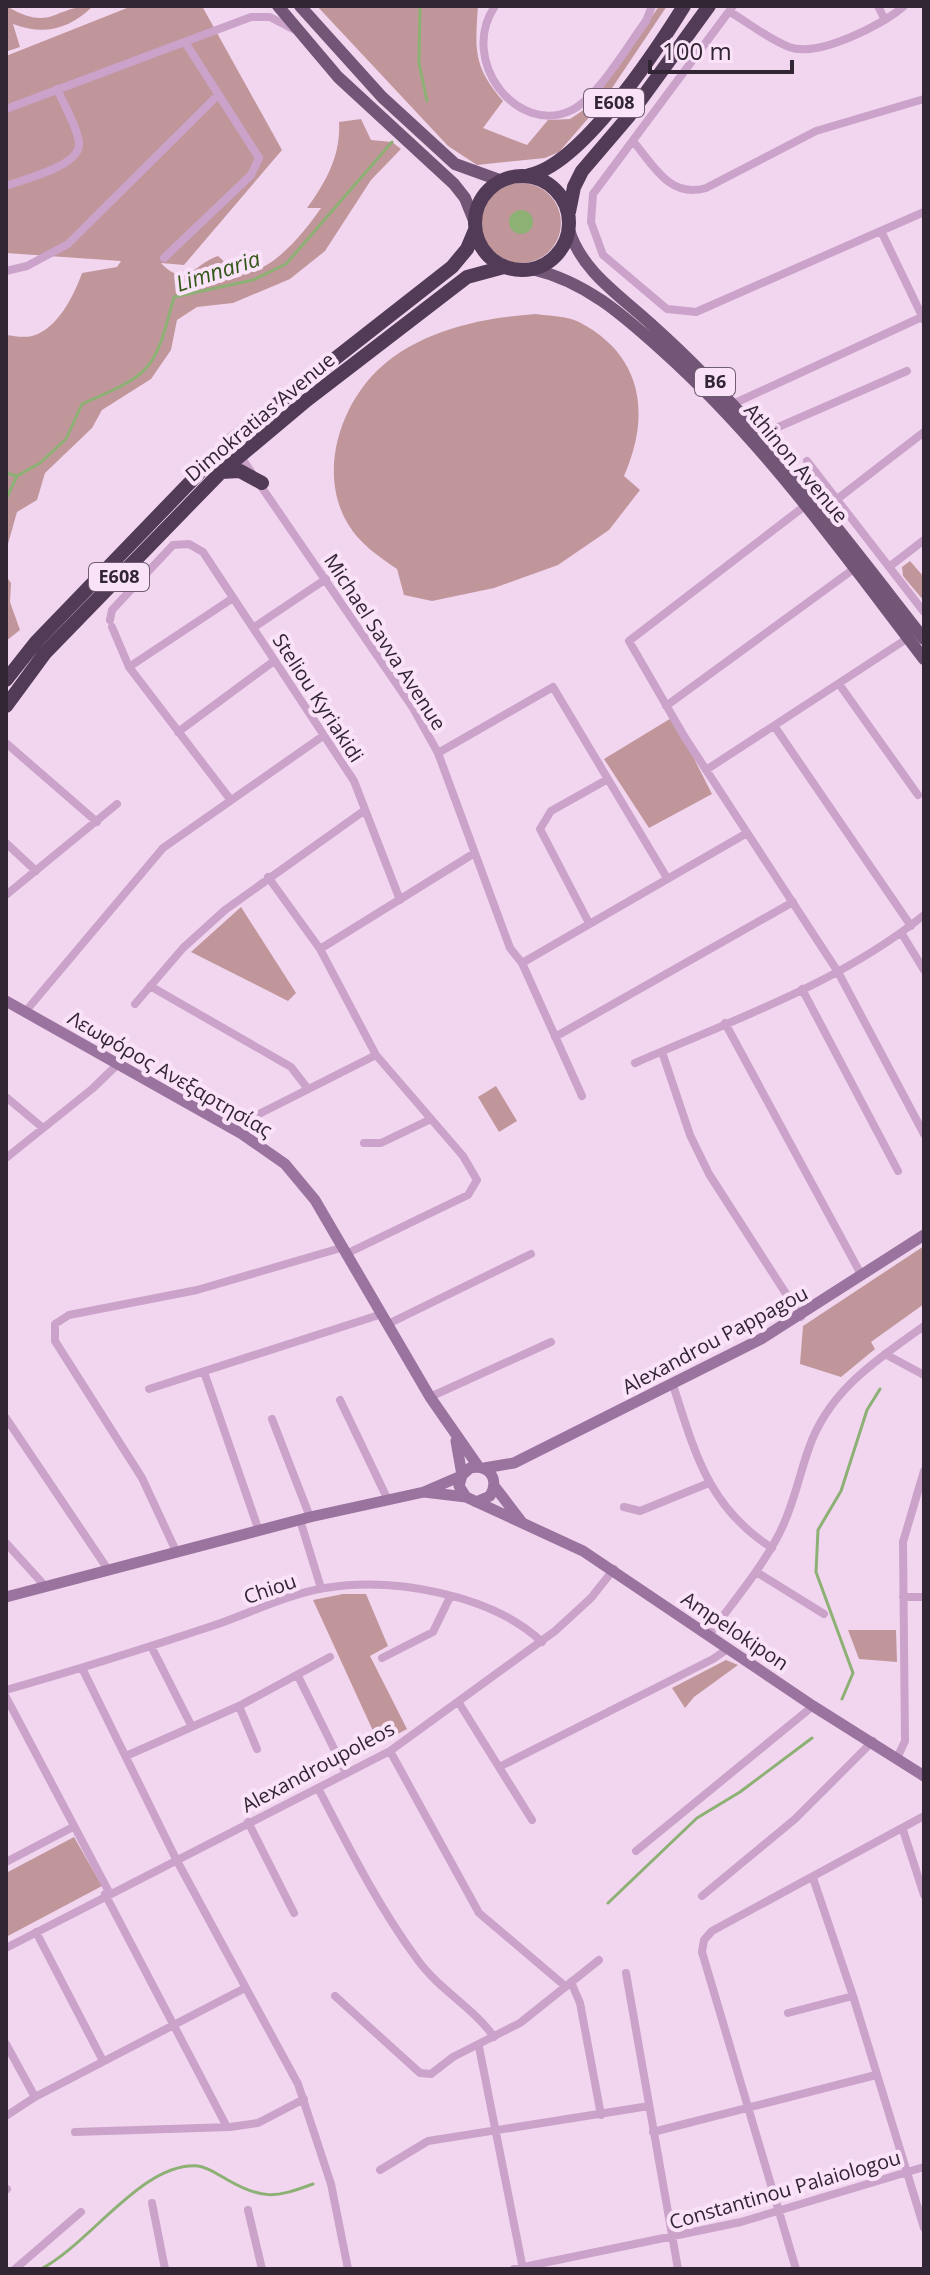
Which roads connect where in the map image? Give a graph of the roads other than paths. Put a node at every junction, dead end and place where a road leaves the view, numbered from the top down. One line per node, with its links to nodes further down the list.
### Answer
1 (260, 6): 11 (street)
2 (278, 6): 13 (main road)
3 (300, 6): 21 (main road)
4 (495, 6): 5 (street)
5 (652, 6)
6 (684, 6): 20 (highway, E608)
7 (709, 6): 24 (highway, E608)
8 (878, 6): 12 (street)
9 (904, 6): 12 (street)
10 (732, 9): 12 (street); 19 (street)
11 (251, 17): 13 (street); 14 (street)
12 (885, 20)
13 (298, 32): 25 (main road)
14 (185, 42): 15 (street); 16 (street)
15 (57, 89): 18 (street); 22 (street)
16 (218, 95): 28 (street); 31 (street)
17 (924, 99): 19 (street)
18 (6, 109)
19 (633, 141): 27 (street)
20 (524, 176): 21 (highway, E608); 24 (highway)
21 (502, 181): 25 (highway, E608)
22 (6, 186)
23 (924, 212): 27 (street)
24 (569, 214): 26 (highway, E608)
25 (475, 226): 29 (highway); 37 (highway, Dimokratias Avenue / E608)
26 (569, 230): 30 (highway); 34 (main road, Athinon Avenue / B6)
27 (881, 231): 32 (street)
28 (164, 258)
29 (504, 267): 30 (highway, E608); 38 (highway, Dimokratias Avenue / E608)
30 (532, 269): 43 (main road, Athinon Avenue / B6)
31 (6, 271)
32 (923, 318): 34 (street)
33 (907, 371): 36 (street)
34 (735, 403): 36 (main road, Athinon Avenue / B6)
35 (924, 432): 42 (street)
36 (762, 434): 43 (main road, Athinon Avenue / B6)
37 (230, 441): 38 (street, Michael Savva Avenue); 56 (highway, Dimokratias Avenue / E608)
38 (241, 455): 40 (highway, Dimokratias Avenue / E608); 41 (street, Michael Savva Avenue)
39 (807, 461): 42 (street)
40 (221, 472): 41 (highway); 58 (highway, Dimokratias Avenue / E608)
41 (262, 483): 47 (street, Michael Savva Avenue)
42 (836, 500): 43 (street); 45 (street)
43 (811, 504): 46 (main road, Athinon Avenue / B6); 52 (main road, Athinon Avenue / B6); 59 (street)
44 (924, 540): 45 (street)
45 (889, 567): 49 (street)
46 (855, 568): 51 (main road, Athinon Avenue / B6); 59 (street)
47 (326, 579): 50 (street); 64 (street, Michael Savva Avenue)
48 (233, 598): 50 (street, Steliou Kyriakidi); 55 (street); 55 (street, Steliou Kyriakidi)
49 (924, 612)
50 (253, 628): 54 (street, Steliou Kyriakidi)
51 (908, 638): 53 (main road, Athinon Avenue / B6); 57 (street)
52 (924, 639)
53 (924, 659)
54 (274, 661): 61 (street); 62 (street, Steliou Kyriakidi)
55 (129, 667): 61 (street)
56 (6, 680)
57 (839, 684): 60 (street); 67 (street)
58 (6, 706)
59 (666, 706): 65 (street)
60 (775, 727): 65 (street); 83 (street)
61 (178, 732): 68 (street)
62 (323, 736): 68 (street); 70 (street, Steliou Kyriakidi)
63 (6, 743): 71 (street)
64 (438, 753): 66 (street); 74 (street, Michael Savva Avenue)
65 (706, 770): 72 (street)
66 (608, 779): 77 (street); 82 (street)
67 (918, 795)
68 (230, 799): 93 (street)
69 (117, 804): 71 (street)
70 (365, 810): 76 (street); 79 (street, Steliou Kyriakidi)
71 (97, 822): 75 (street)
72 (747, 833): 77 (street); 80 (street)
73 (6, 843): 75 (street)
74 (473, 854): 79 (street); 86 (street, Michael Savva Avenue)
75 (36, 871): 78 (street)
76 (268, 877): 85 (street); 89 (street)
77 (667, 878): 82 (street)
78 (6, 895)
79 (400, 900): 85 (street)
80 (793, 902): 88 (street); 95 (street)
81 (924, 915): 83 (street)
82 (589, 923): 86 (street)
83 (911, 926): 84 (street)
84 (902, 934): 87 (street); 88 (street)
85 (320, 949): 97 (street)
86 (522, 963): 95 (street, Michael Savva Avenue)
87 (924, 970)
88 (838, 972): 90 (street); 106 (street)
89 (150, 986): 92 (street); 100 (street)
90 (802, 989): 94 (street); 109 (street)
91 (6, 1001): 93 (street, Λεωφόρος Ανεξαρτησίας)
92 (135, 1004)
93 (25, 1012): 99 (street, Λεωφόρος Ανεξαρτησίας)
94 (725, 1023): 96 (street); 113 (street)
95 (555, 1037): 101 (street, Michael Savva Avenue)
96 (662, 1052): 98 (street); 114 (street)
97 (376, 1055): 100 (street); 103 (street)
98 (635, 1063)
99 (118, 1064): 104 (street); 105 (street, Λεωφόρος Ανεξαρτησίας)
100 (308, 1089): 105 (street)
101 (582, 1096)
102 (6, 1097): 104 (street)
103 (429, 1120): 107 (street); 111 (street)
104 (43, 1128): 108 (street)
105 (242, 1134): 111 (street, Λεωφόρος Ανεξαρτησίας)
106 (924, 1134)
107 (364, 1143)
108 (6, 1158)
109 (898, 1171)
110 (924, 1235): 113 (street, Alexandrou Pappagou)
111 (346, 1250): 115 (street, Λεωφόρος Ανεξαρτησίας); 143 (street)
112 (531, 1254): 115 (street)
113 (862, 1276): 114 (street, Alexandrou Pappagou)
114 (801, 1317): 121 (street, Alexandrou Pappagou)
115 (385, 1319): 119 (street); 123 (street, Λεωφόρος Ανεξαρτησίας)
116 (924, 1326): 118 (street)
117 (551, 1342): 123 (street)
118 (885, 1354): 120 (street); 142 (street)
119 (204, 1372): 122 (street); 140 (street)
120 (924, 1375)
121 (673, 1385): 128 (street, Alexandrou Pappagou); 132 (street)
122 (149, 1389)
123 (430, 1397): 127 (street, Λεωφόρος Ανεξαρτησίας)
124 (340, 1400): 135 (street)
125 (6, 1418): 145 (street)
126 (272, 1419): 138 (street)
127 (455, 1436): 129 (street, Λεωφόρος Ανεξαρτησίας); 131 (street, Λεωφόρος Ανεξαρτησίας)
128 (514, 1463): 129 (street, Alexandrou Pappagou); 133 (street, Alexandrou Pappagou)
129 (481, 1467): 131 (street); 133 (street)
130 (924, 1471): 151 (street)
131 (462, 1476): 134 (street); 136 (street)
132 (709, 1483): 137 (street); 142 (street)
133 (495, 1485): 136 (street); 139 (street, Ampelokipon)
134 (424, 1492): 135 (street); 136 (street)
135 (388, 1500): 138 (street)
136 (471, 1500): 139 (street, Ampelokipon)
137 (624, 1507)
138 (305, 1519): 140 (street); 148 (street)
139 (523, 1522): 144 (street, Ampelokipon)
140 (259, 1531): 143 (street)
141 (6, 1543): 147 (street)
142 (772, 1548): 146 (street)
143 (176, 1551): 145 (street)
144 (614, 1569): 154 (street, Ampelokipon); 155 (street, Alexandroupoleos)
145 (109, 1571): 147 (street)
146 (758, 1573): 153 (street); 154 (street)
147 (45, 1586): 149 (street)
148 (321, 1588): 150 (street, Chiou); 156 (street, Chiou)
149 (6, 1597)
150 (450, 1597): 155 (street, Chiou); 159 (street)
151 (903, 1597): 152 (street); 172 (street)
152 (924, 1597)
153 (824, 1614)
154 (710, 1634): 157 (street, Ampelokipon)
155 (542, 1642): 164 (street, Alexandroupoleos)
156 (151, 1646): 160 (street, Chiou); 167 (street)
157 (729, 1648): 166 (street, Ampelokipon); 173 (street)
158 (330, 1657): 161 (street)
159 (382, 1658)
160 (82, 1668): 162 (street, Chiou); 171 (street)
161 (298, 1676): 165 (street); 174 (street)
162 (6, 1690)
163 (6, 1697): 180 (street)
164 (459, 1703): 170 (street, Alexandroupoleos); 173 (street)
165 (239, 1706): 167 (street); 169 (street)
166 (813, 1706): 168 (street, Ampelokipon); 182 (street)
167 (191, 1725): 171 (street)
168 (873, 1741): 172 (street, Ampelokipon); 188 (street)
169 (257, 1749)
170 (390, 1751): 174 (street, Alexandroupoleos); 194 (street)
171 (126, 1756): 183 (street)
172 (898, 1756): 175 (street, Ampelokipon)
173 (499, 1767): 178 (street)
174 (346, 1773): 176 (street, Alexandroupoleos)
175 (924, 1776)
176 (318, 1788): 179 (street, Alexandroupoleos); 200 (street)
177 (924, 1816): 181 (street)
178 (532, 1820)
179 (248, 1822): 183 (street, Alexandroupoleos); 189 (street)
180 (73, 1827): 184 (street); 186 (street)
181 (903, 1830): 185 (street); 187 (street)
182 (636, 1851)
183 (176, 1859): 186 (street, Alexandroupoleos); 195 (street)
184 (6, 1862)
185 (813, 1878): 197 (street); 208 (street)
186 (107, 1893): 190 (street, Alexandroupoleos); 199 (street)
187 (924, 1895)
188 (702, 1896)
189 (294, 1913)
190 (36, 1932): 191 (street, Alexandroupoleos); 203 (street)
191 (6, 1948)
192 (599, 1960): 194 (street)
193 (626, 1973): 207 (street)
194 (568, 1984): 200 (street); 209 (street)
195 (245, 1988): 199 (street); 206 (street)
196 (335, 1996): 202 (street)
197 (853, 1996): 198 (street); 204 (street)
198 (788, 2013)
199 (175, 2025): 203 (street); 211 (street)
200 (494, 2037): 202 (street)
201 (6, 2044): 205 (street)
202 (479, 2047): 213 (street)
203 (103, 2061): 205 (street)
204 (876, 2075): 208 (street); 217 (street)
205 (35, 2097): 210 (street)
206 (304, 2099): 211 (street); 228 (street)
207 (649, 2106): 209 (street); 214 (street)
208 (750, 2107): 214 (street); 219 (street)
209 (601, 2115): 213 (street)
210 (6, 2116)
211 (227, 2127): 212 (street)
212 (75, 2132)
213 (495, 2132): 216 (street); 224 (street)
214 (653, 2132): 223 (street)
215 (924, 2167): 217 (street, Constantinou Palaiologou)
216 (380, 2170)
217 (908, 2172): 219 (street, Constantinou Palaiologou); 222 (street)
218 (152, 2203): 226 (street)
219 (781, 2209): 223 (street, Constantinou Palaiologou); 230 (street)
220 (248, 2210): 227 (street)
221 (81, 2212): 225 (street)
222 (924, 2228)
223 (672, 2239): 224 (street, Constantinou Palaiologou); 229 (street)
224 (520, 2268)
225 (15, 2269)
226 (165, 2269)
227 (262, 2269)
228 (348, 2269)
229 (678, 2269)
230 (796, 2269)

